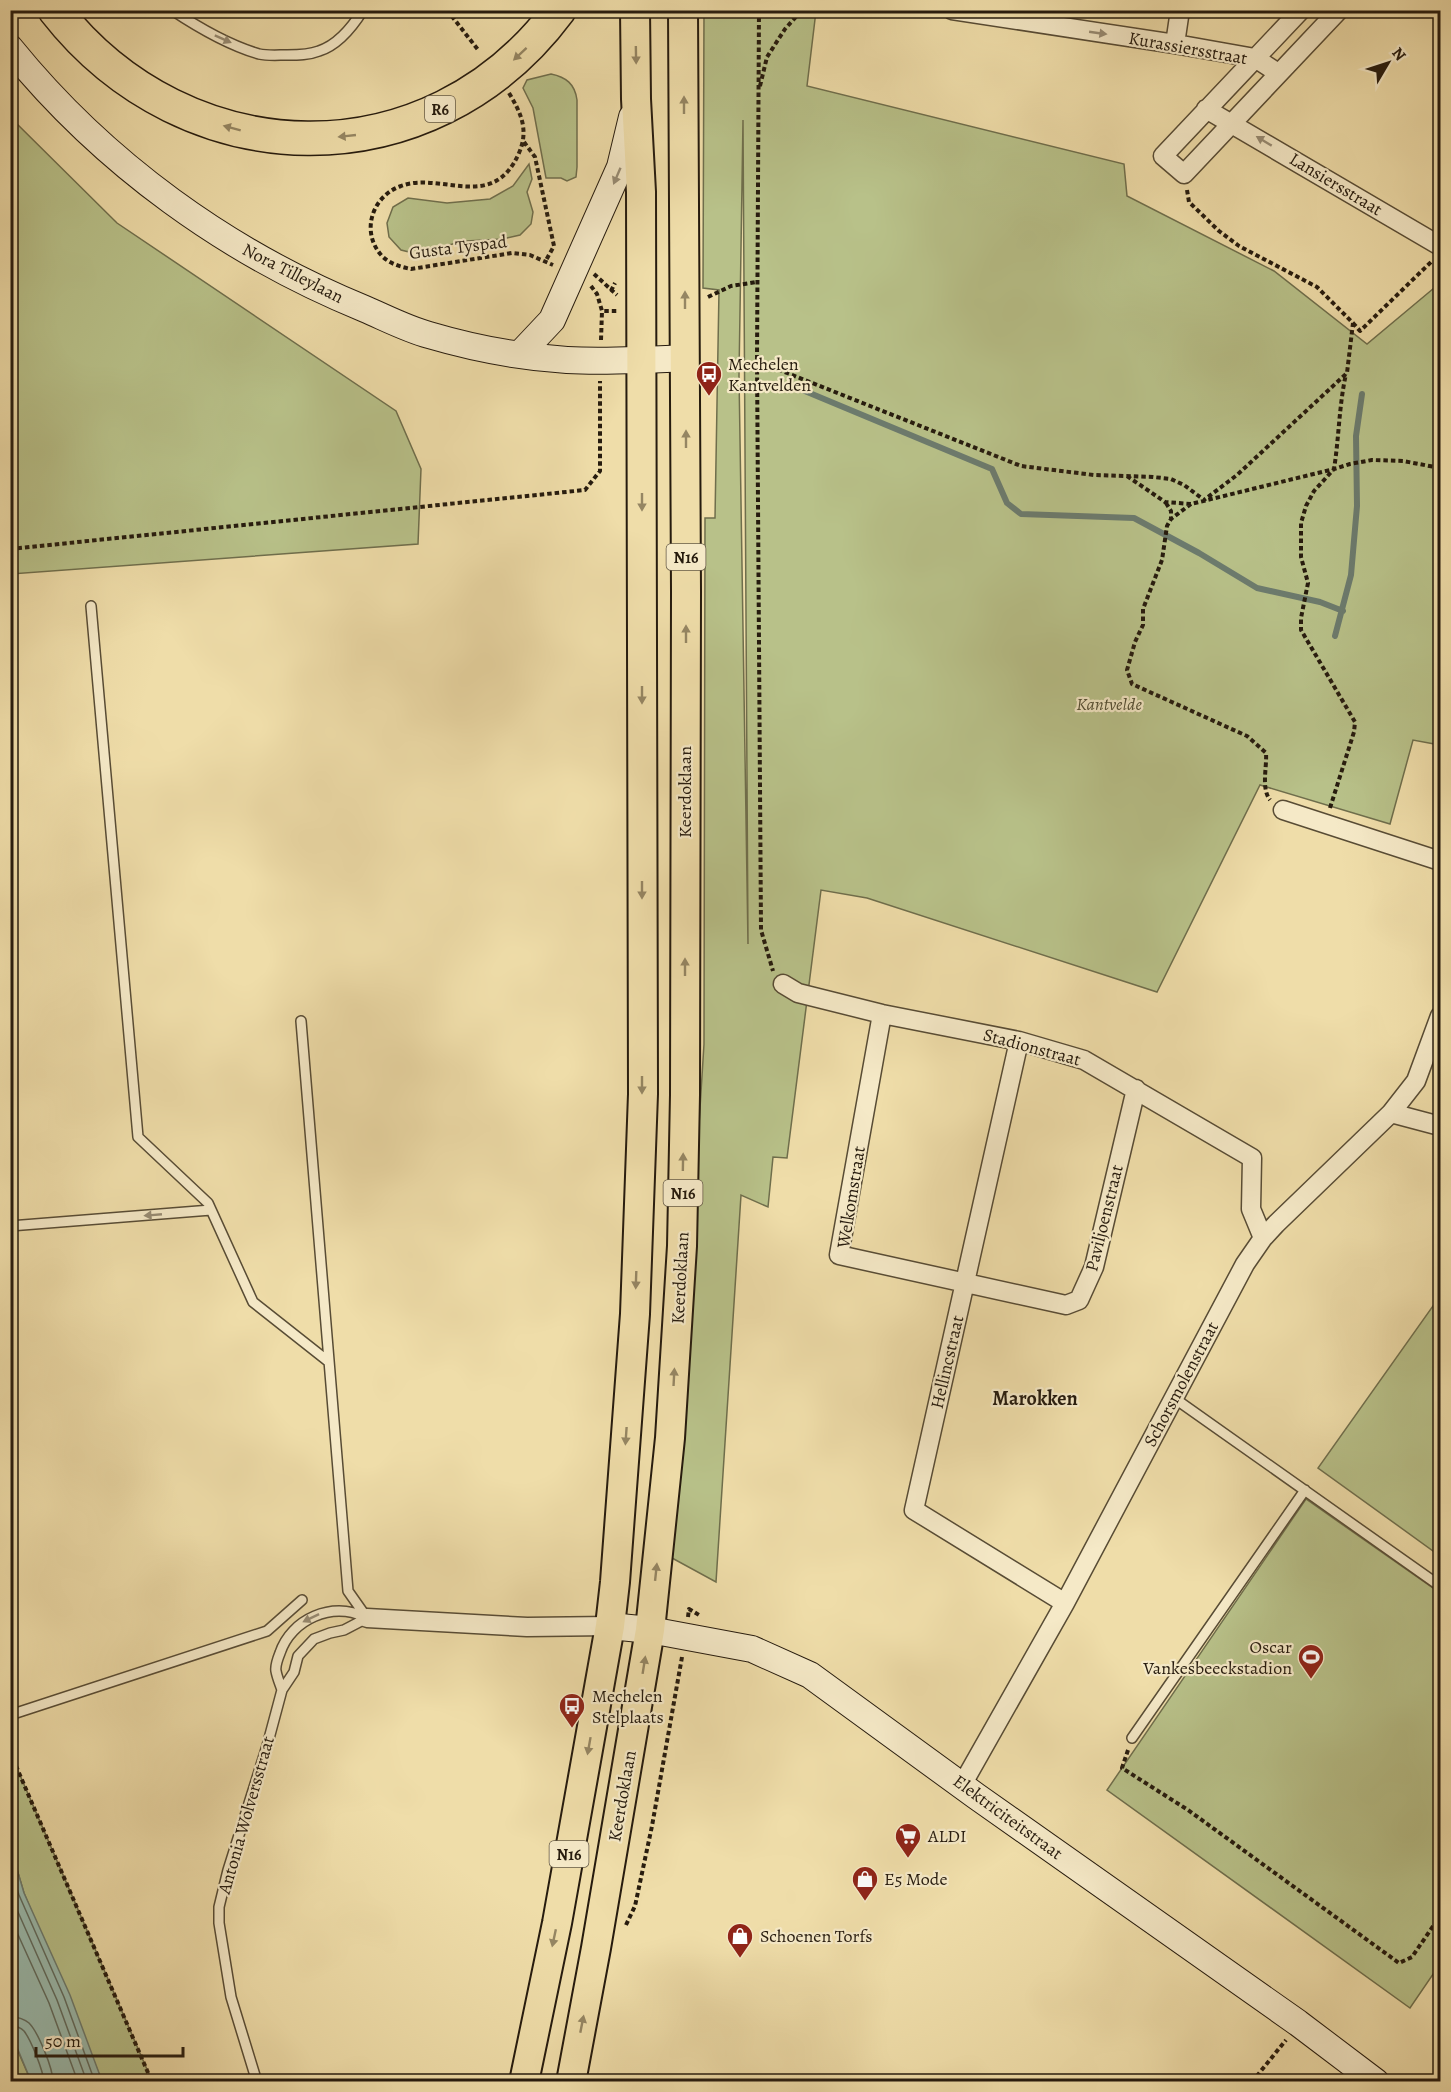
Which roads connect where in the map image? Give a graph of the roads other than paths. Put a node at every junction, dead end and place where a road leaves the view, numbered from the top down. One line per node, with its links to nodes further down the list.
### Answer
1 (55, 10): 4 (highway, R6, one-way to 1)
2 (172, 10): 3 (lane, one-way to 3)
3 (363, 10)
4 (559, 10)
5 (635, 10): 16 (main road, N16, one-way to 16)
6 (683, 10): 21 (main road, N16, one-way to 6)
7 (952, 10): 11 (street, Kurassiersstraat)
8 (1179, 10): 12 (street)
9 (1301, 10): 14 (street)
10 (1339, 10): 15 (street)
11 (999, 14): 12 (street, Kurassiersstraat, one-way to 12)
12 (1175, 44): 14 (street, Kurassiersstraat)
13 (10, 48): 20 (street, Nora Tilleylaan)
14 (1255, 58): 15 (street, Kurassiersstraat); 17 (street)
15 (1278, 74): 18 (street)
16 (636, 99): 20 (street, one-way to 20); 22 (main road, N16)
17 (1206, 109): 18 (street, Lansiersstraat); 18 (street)
18 (1232, 123): 19 (street, Lansiersstraat, one-way to 18)
19 (1436, 254)
20 (520, 354): 22 (street, Nora Tilleylaan)
21 (685, 358): 22 (street, Nora Tilleylaan); 46 (main road, Keerdoklaan / N16, one-way to 21)
22 (641, 360): 45 (main road, N16, one-way to 45)
23 (91, 606): 34 (lane)
24 (1283, 810): 25 (street)
25 (1440, 861)
26 (783, 984): 27 (street, Stadionstraat)
27 (882, 1014): 30 (street, Stadionstraat); 37 (street, Welkomstraat)
28 (1440, 1016): 32 (street, Schorsmolenstraat)
29 (301, 1021): 38 (lane)
30 (1019, 1041): 31 (street, Stadionstraat); 37 (street, Hellincstraat)
31 (1136, 1089): 36 (street, Stadionstraat); 37 (street, Paviljoenstraat)
32 (1391, 1113): 33 (street); 36 (street, Schorsmolenstraat)
33 (1440, 1126)
34 (211, 1210): 35 (lane, one-way to 35); 38 (lane)
35 (10, 1226)
36 (1263, 1238): 39 (street, Schorsmolenstraat)
37 (964, 1282): 43 (street, Hellincstraat)
38 (329, 1362): 44 (lane)
39 (1174, 1398): 40 (lane); 43 (street, Schorsmolenstraat)
40 (1305, 1490): 41 (lane); 49 (lane)
41 (1440, 1586)
42 (302, 1600): 48 (lane)
43 (1065, 1603): 50 (street, Schorsmolenstraat)
44 (367, 1618): 45 (street); 47 (lane); 47 (lane, one-way to 47)
45 (610, 1626): 46 (street, Elektriciteitstraat); 51 (main road, N16, one-way to 51)
46 (650, 1630): 50 (street, Elektriciteitstraat); 53 (main road, Keerdoklaan / N16, one-way to 46)
47 (282, 1690): 52 (lane, Antonia Wolversstraat)
48 (10, 1715)
49 (1132, 1738)
50 (962, 1785): 54 (street, Elektriciteitstraat)
51 (521, 2076)
52 (257, 2082)
53 (571, 2082)
54 (1376, 2082)

